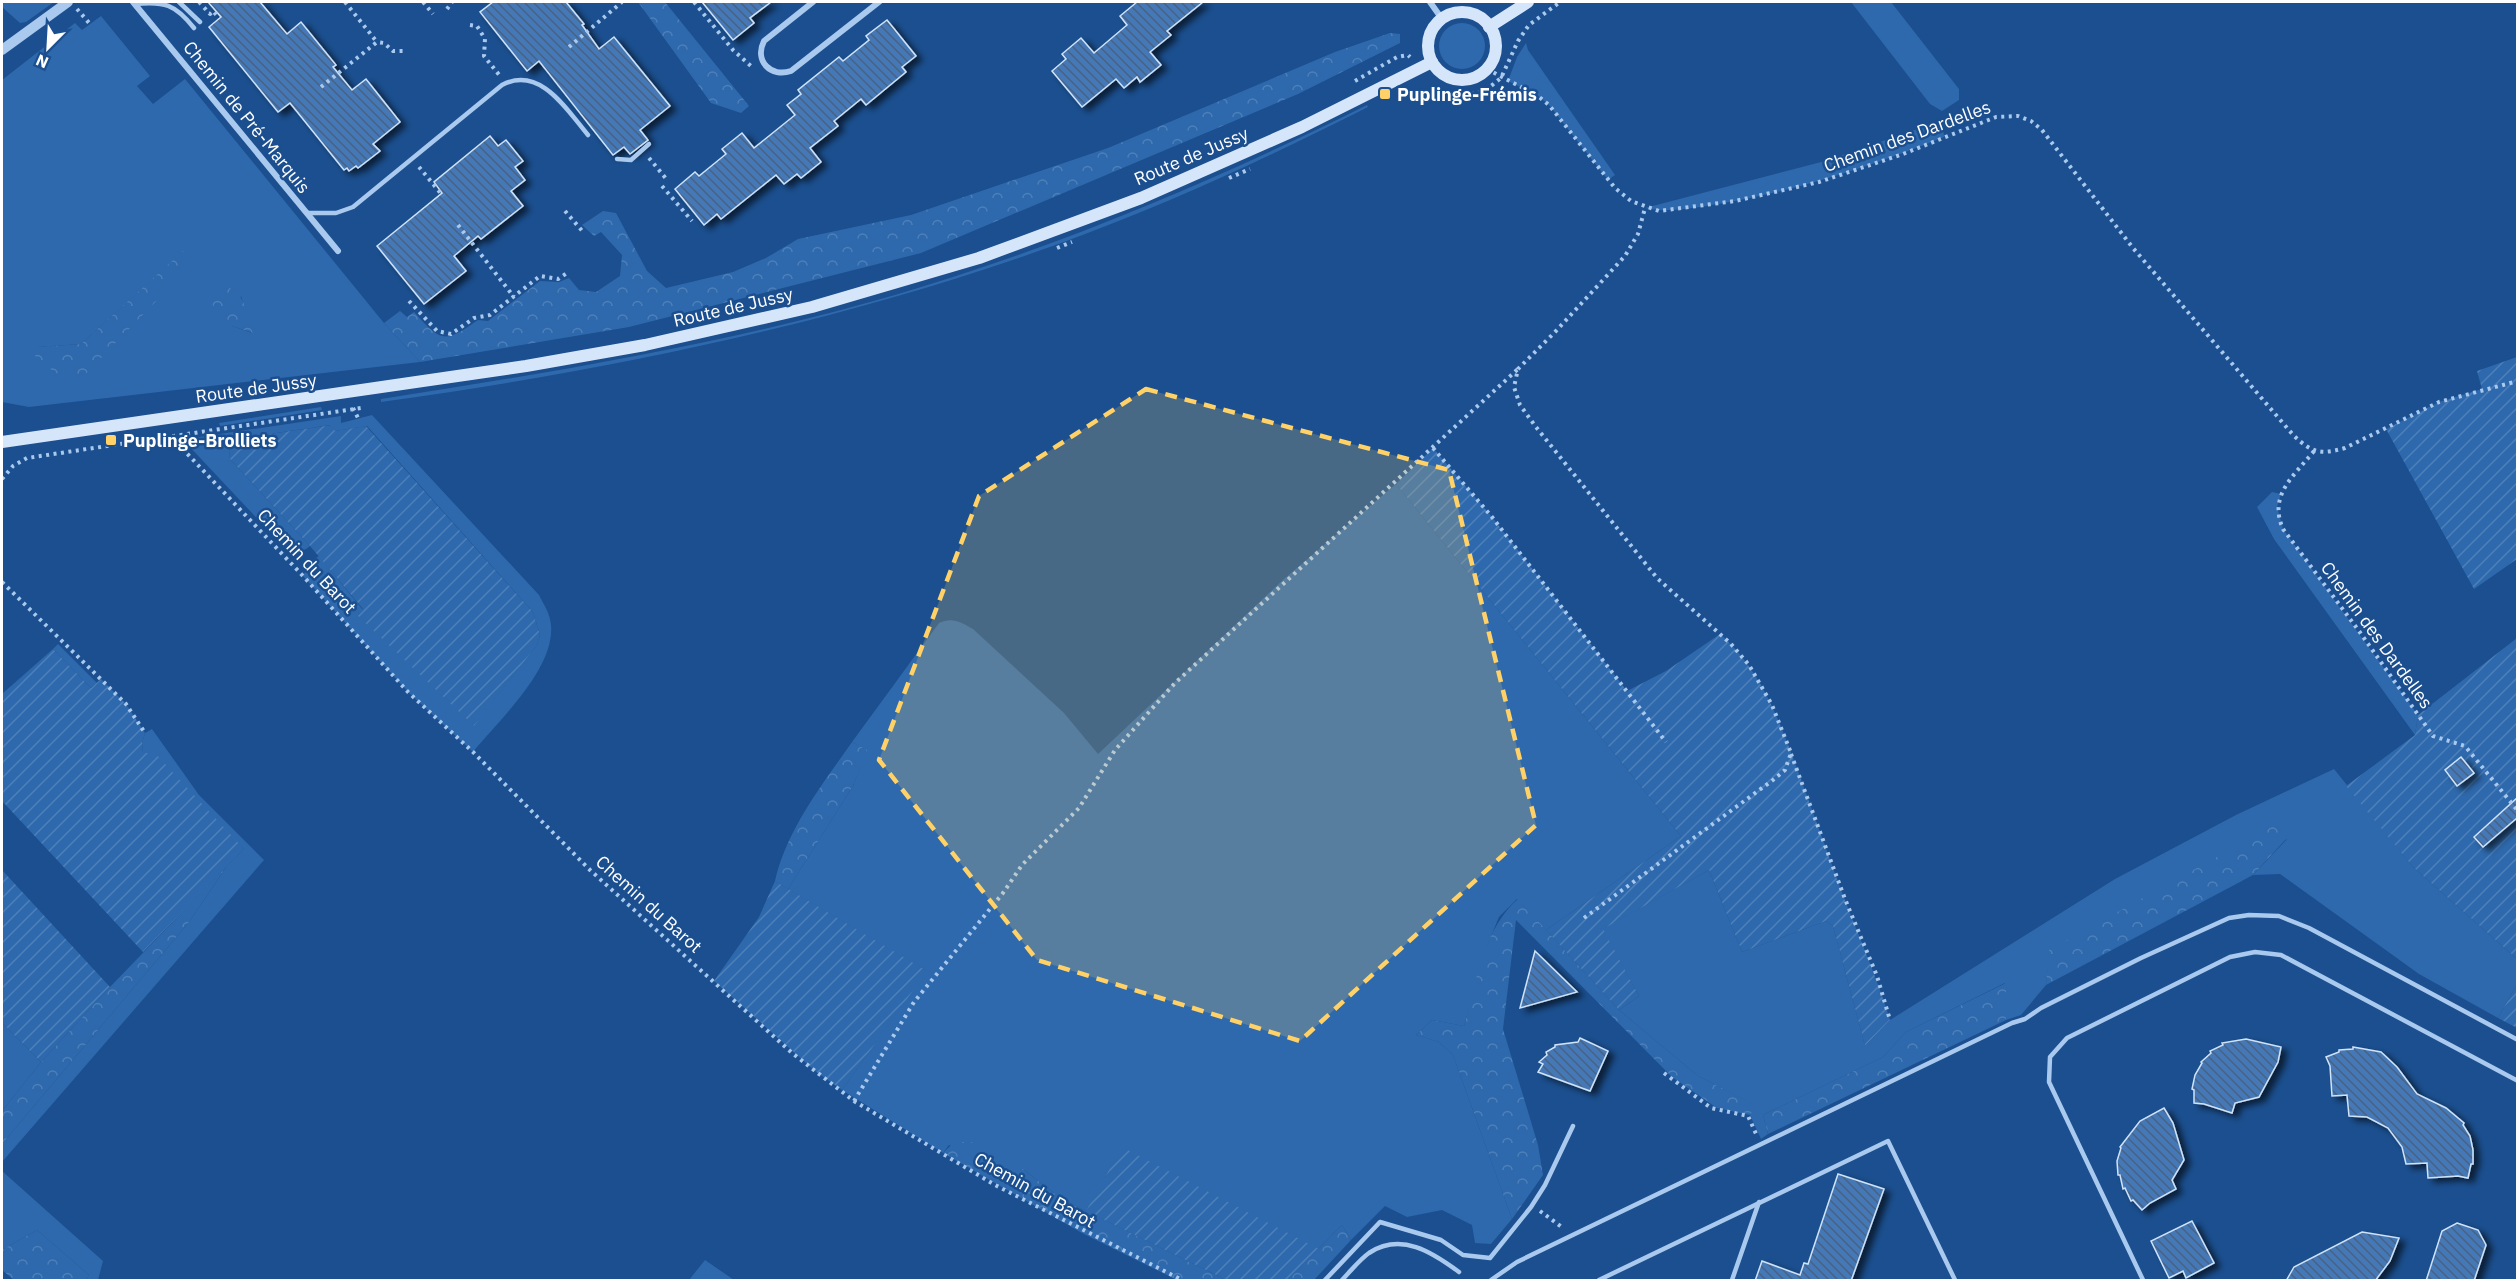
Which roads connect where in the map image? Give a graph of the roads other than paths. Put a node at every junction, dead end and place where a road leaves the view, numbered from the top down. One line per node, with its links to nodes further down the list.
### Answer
1 (68, 2): 12 (street)
2 (179, 2): 9 (lane)
3 (813, 2): 4 (street)
4 (879, 2)
5 (1430, 2): 8 (street)
6 (1528, 2): 10 (main road)
7 (134, 3): 11 (lane); 17 (street, Chemin de Pré-Marquis)
8 (1442, 19): 10 (main road); 13 (main road)
9 (200, 22)
10 (1489, 27): 13 (main road)
11 (194, 28)
12 (2, 50)
13 (1432, 62): 19 (main road, Route de Jussy)
14 (588, 135): 17 (lane)
15 (649, 144): 16 (lane)
16 (617, 159)
17 (307, 213): 18 (street, Chemin de Pré-Marquis)
18 (338, 251)
19 (2, 441): 20 (main road)
20 (2, 454)
21 (2517, 1040): 28 (lane)
22 (2517, 1081): 32 (lane)
23 (1573, 1126): 26 (lane)
24 (1759, 1202): 29 (lane); 30 (lane); 31 (lane)
25 (1459, 1272): 27 (lane)
26 (1325, 1281)
27 (1342, 1281)
28 (1491, 1281)
29 (1599, 1281)
30 (1732, 1281)
31 (1955, 1281)
32 (2143, 1281)

